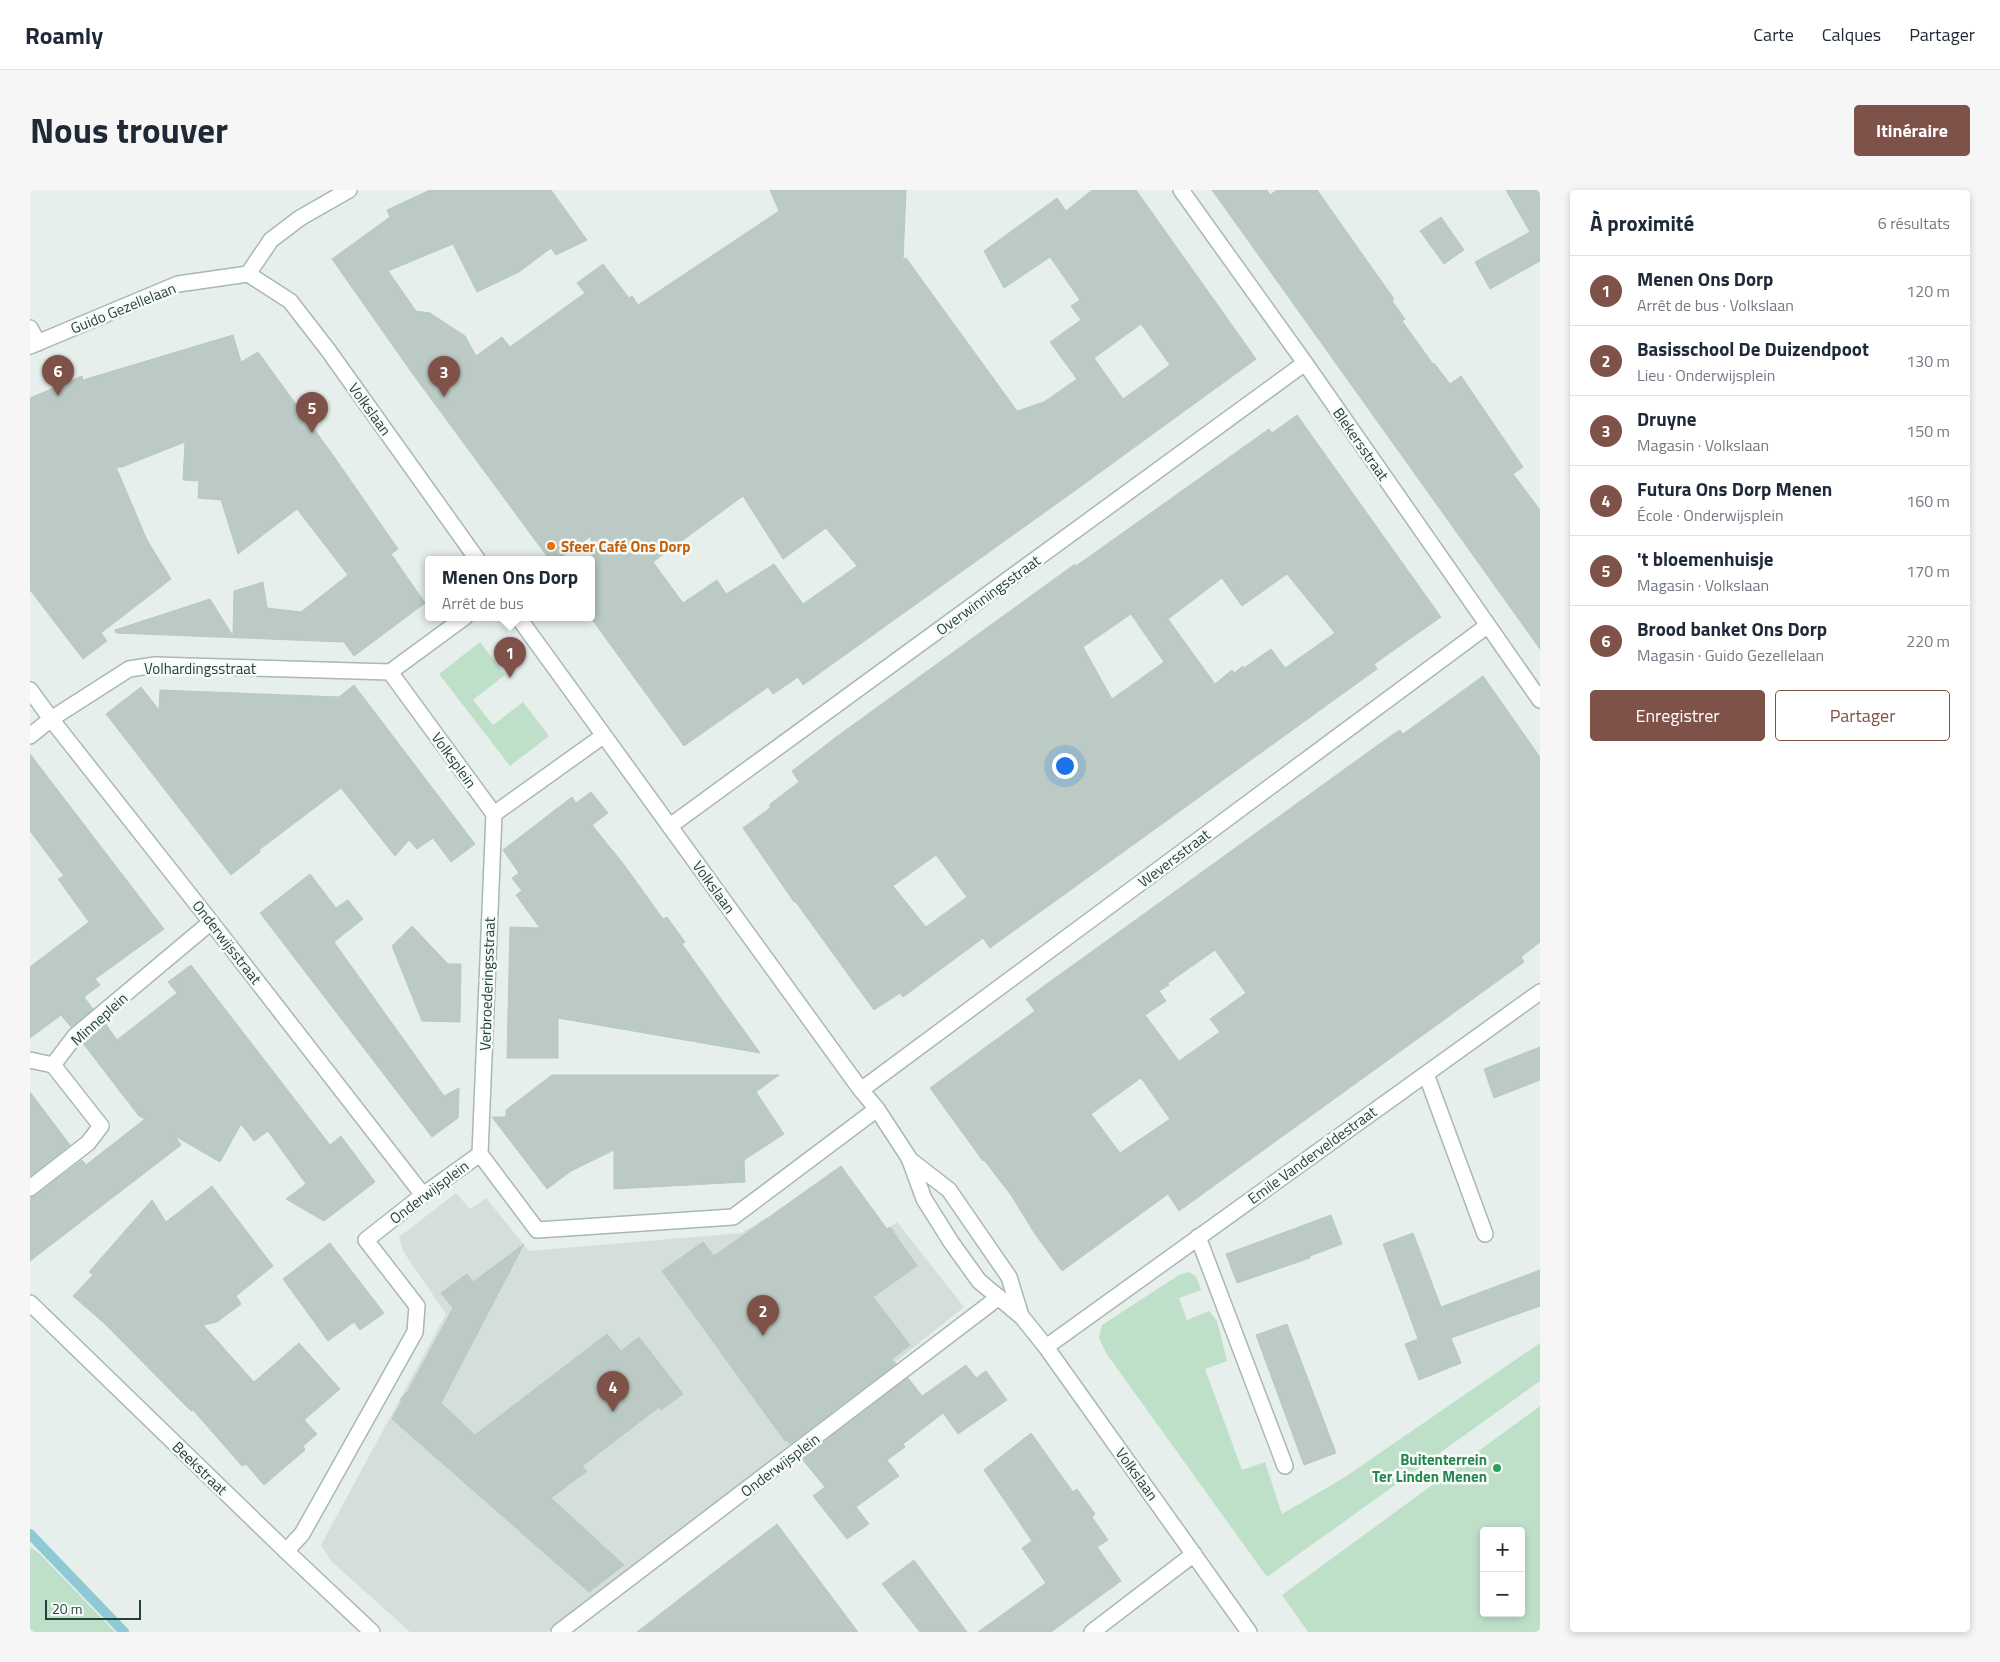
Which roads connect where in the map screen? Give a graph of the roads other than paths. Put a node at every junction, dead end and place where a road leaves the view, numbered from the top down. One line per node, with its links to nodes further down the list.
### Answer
1 (349, 190): 3 (street)
2 (1181, 190): 6 (street, Blekersstraat)
3 (248, 274): 5 (street, Guido Gezellelaan); 7 (street, Volkslaan)
4 (30, 328): 5 (street)
5 (34, 344)
6 (1305, 363): 10 (street, Blekersstraat); 18 (street, Overwinningsstraat)
7 (475, 556)
8 (460, 621): 11 (street)
9 (521, 621): 16 (street, Volkslaan)
10 (1487, 626): 13 (street, Blekersstraat); 24 (street, Weversstraat)
11 (390, 672): 14 (street, Volhardingsstraat); 17 (street, Volksplein)
12 (30, 690): 14 (street, Onderwijsstraat)
13 (1540, 700)
14 (51, 719): 15 (street, Volhardingsstraat); 19 (street, Onderwijsstraat)
15 (30, 736)
16 (603, 736): 17 (street); 18 (street, Volkslaan)
17 (494, 814): 26 (street, Verbroederingsstraat)
18 (670, 826): 24 (street, Volkslaan)
19 (211, 922): 22 (street, Minneplein); 29 (street, Onderwijsstraat)
20 (1540, 992): 23 (street, Emile Vanderveldestraat)
21 (30, 1060): 22 (street)
22 (53, 1065): 28 (street)
23 (1426, 1074): 30 (street); 31 (street, Emile Vanderveldestraat)
24 (861, 1090): 25 (street, Volkslaan)
25 (877, 1109): 26 (street, Onderwijsplein); 27 (street, Volkslaan)
26 (480, 1154): 29 (street, Onderwijsplein)
27 (909, 1158): 32 (street, Volkslaan); 34 (street, Volkslaan)
28 (30, 1188)
29 (422, 1196): 37 (street, Onderwijsplein)
30 (1485, 1234)
31 (1198, 1237): 35 (street, Emile Vanderveldestraat); 36 (street)
32 (999, 1297): 34 (street, Volkslaan); 40 (street, Onderwijsplein)
33 (30, 1303): 37 (street, Beekstraat)
34 (1022, 1317): 35 (street, Volkslaan)
35 (1046, 1347): 38 (street, Volkslaan)
36 (1285, 1466)
37 (286, 1551): 39 (street, Beekstraat)
38 (1194, 1554): 41 (street); 42 (street, Volkslaan)
39 (372, 1632)
40 (559, 1632)
41 (1092, 1632)
42 (1249, 1632)

